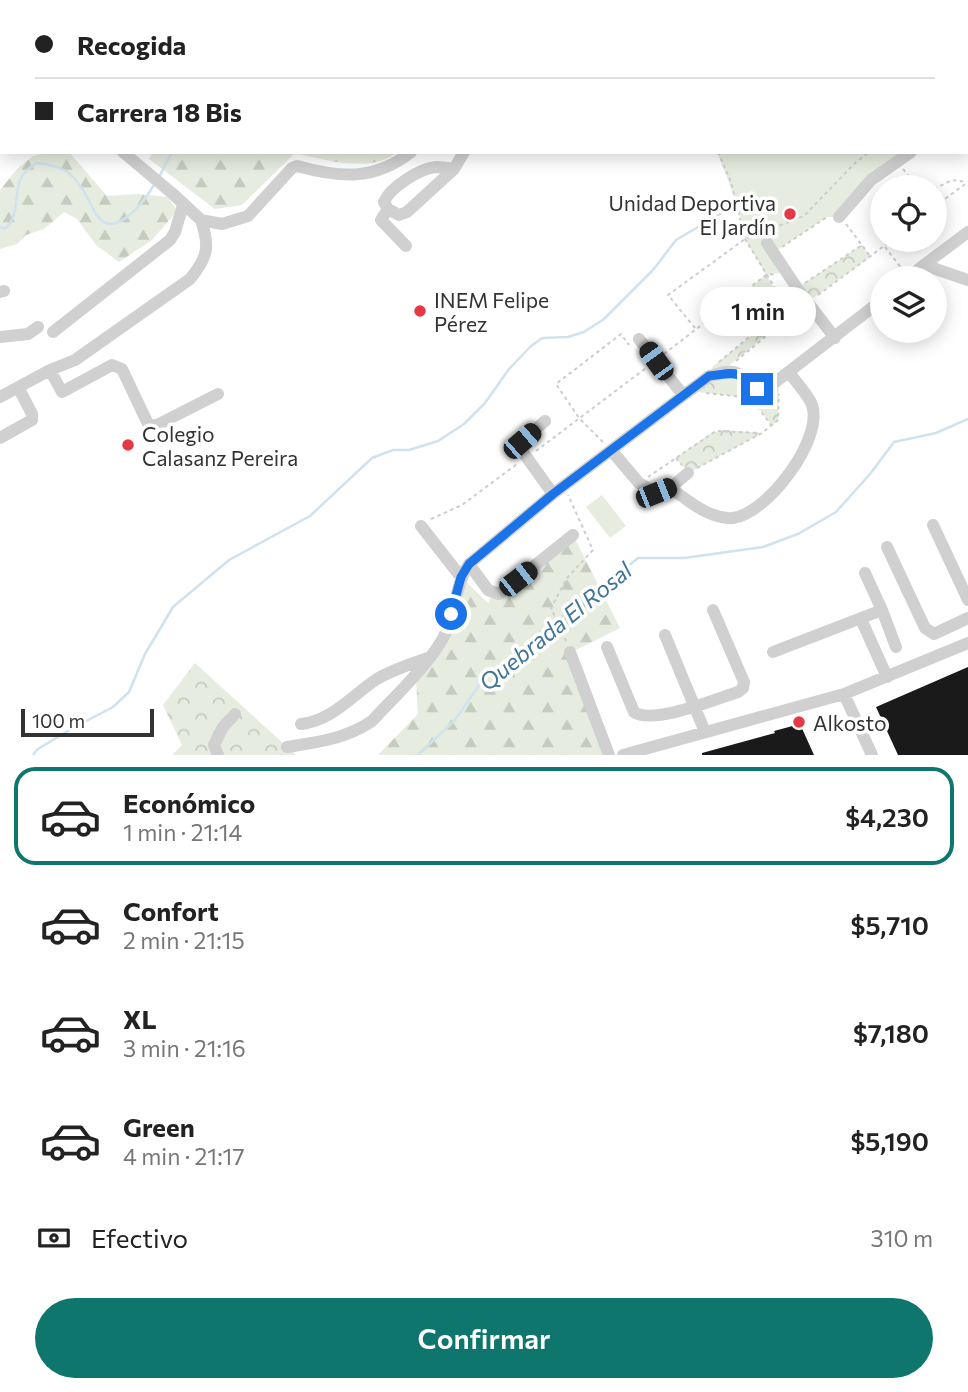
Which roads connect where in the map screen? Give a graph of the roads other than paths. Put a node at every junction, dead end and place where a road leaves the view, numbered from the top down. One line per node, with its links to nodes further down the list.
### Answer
1 (126, 154): 6 (street)
2 (408, 154): 9 (street)
3 (463, 154): 5 (street)
4 (908, 154): 8 (street)
5 (454, 169): 7 (street); 7 (street)
6 (183, 205): 9 (street); 17 (street)
7 (388, 209): 11 (street)
8 (842, 217)
9 (201, 220): 21 (street)
10 (968, 232): 13 (street)
11 (406, 246)
12 (772, 247): 19 (street)
13 (924, 265): 14 (street)
14 (968, 280)
15 (870, 310): 19 (street)
16 (38, 327): 18 (street)
17 (53, 332)
18 (0, 337)
19 (835, 338): 22 (street)
20 (639, 339): 24 (street)
21 (50, 370): 23 (street); 25 (street)
22 (785, 377): 24 (street); 31 (street)
23 (18, 387): 26 (street); 28 (street)
24 (686, 393): 29 (street)
25 (218, 394)
26 (0, 397)
27 (545, 421): 32 (street)
28 (0, 438)
29 (611, 450): 31 (street); 32 (street)
30 (688, 473): 31 (street)
31 (670, 488)
32 (553, 494): 37 (street)
33 (933, 525): 40 (street)
34 (421, 526): 39 (street)
35 (573, 535): 37 (street)
36 (887, 547): 45 (street)
37 (469, 564): 39 (street)
38 (865, 573): 42 (street)
39 (461, 577): 52 (street)
40 (968, 600)
41 (713, 610): 55 (street)
42 (882, 610): 44 (street); 48 (street)
43 (968, 618): 45 (street)
44 (861, 619): 51 (street); 53 (street)
45 (954, 624): 47 (street)
46 (665, 635): 55 (street)
47 (965, 644): 53 (street)
48 (896, 647)
49 (607, 648): 55 (street)
50 (570, 652): 61 (street)
51 (773, 652)
52 (428, 658): 57 (street); 59 (street)
53 (887, 677): 54 (street)
54 (844, 694): 58 (street); 63 (street)
55 (694, 706): 58 (street)
56 (235, 714): 60 (street)
57 (301, 724)
58 (705, 732): 62 (street)
59 (287, 747)
60 (218, 755)
61 (609, 755)
62 (623, 755)
63 (872, 755)

